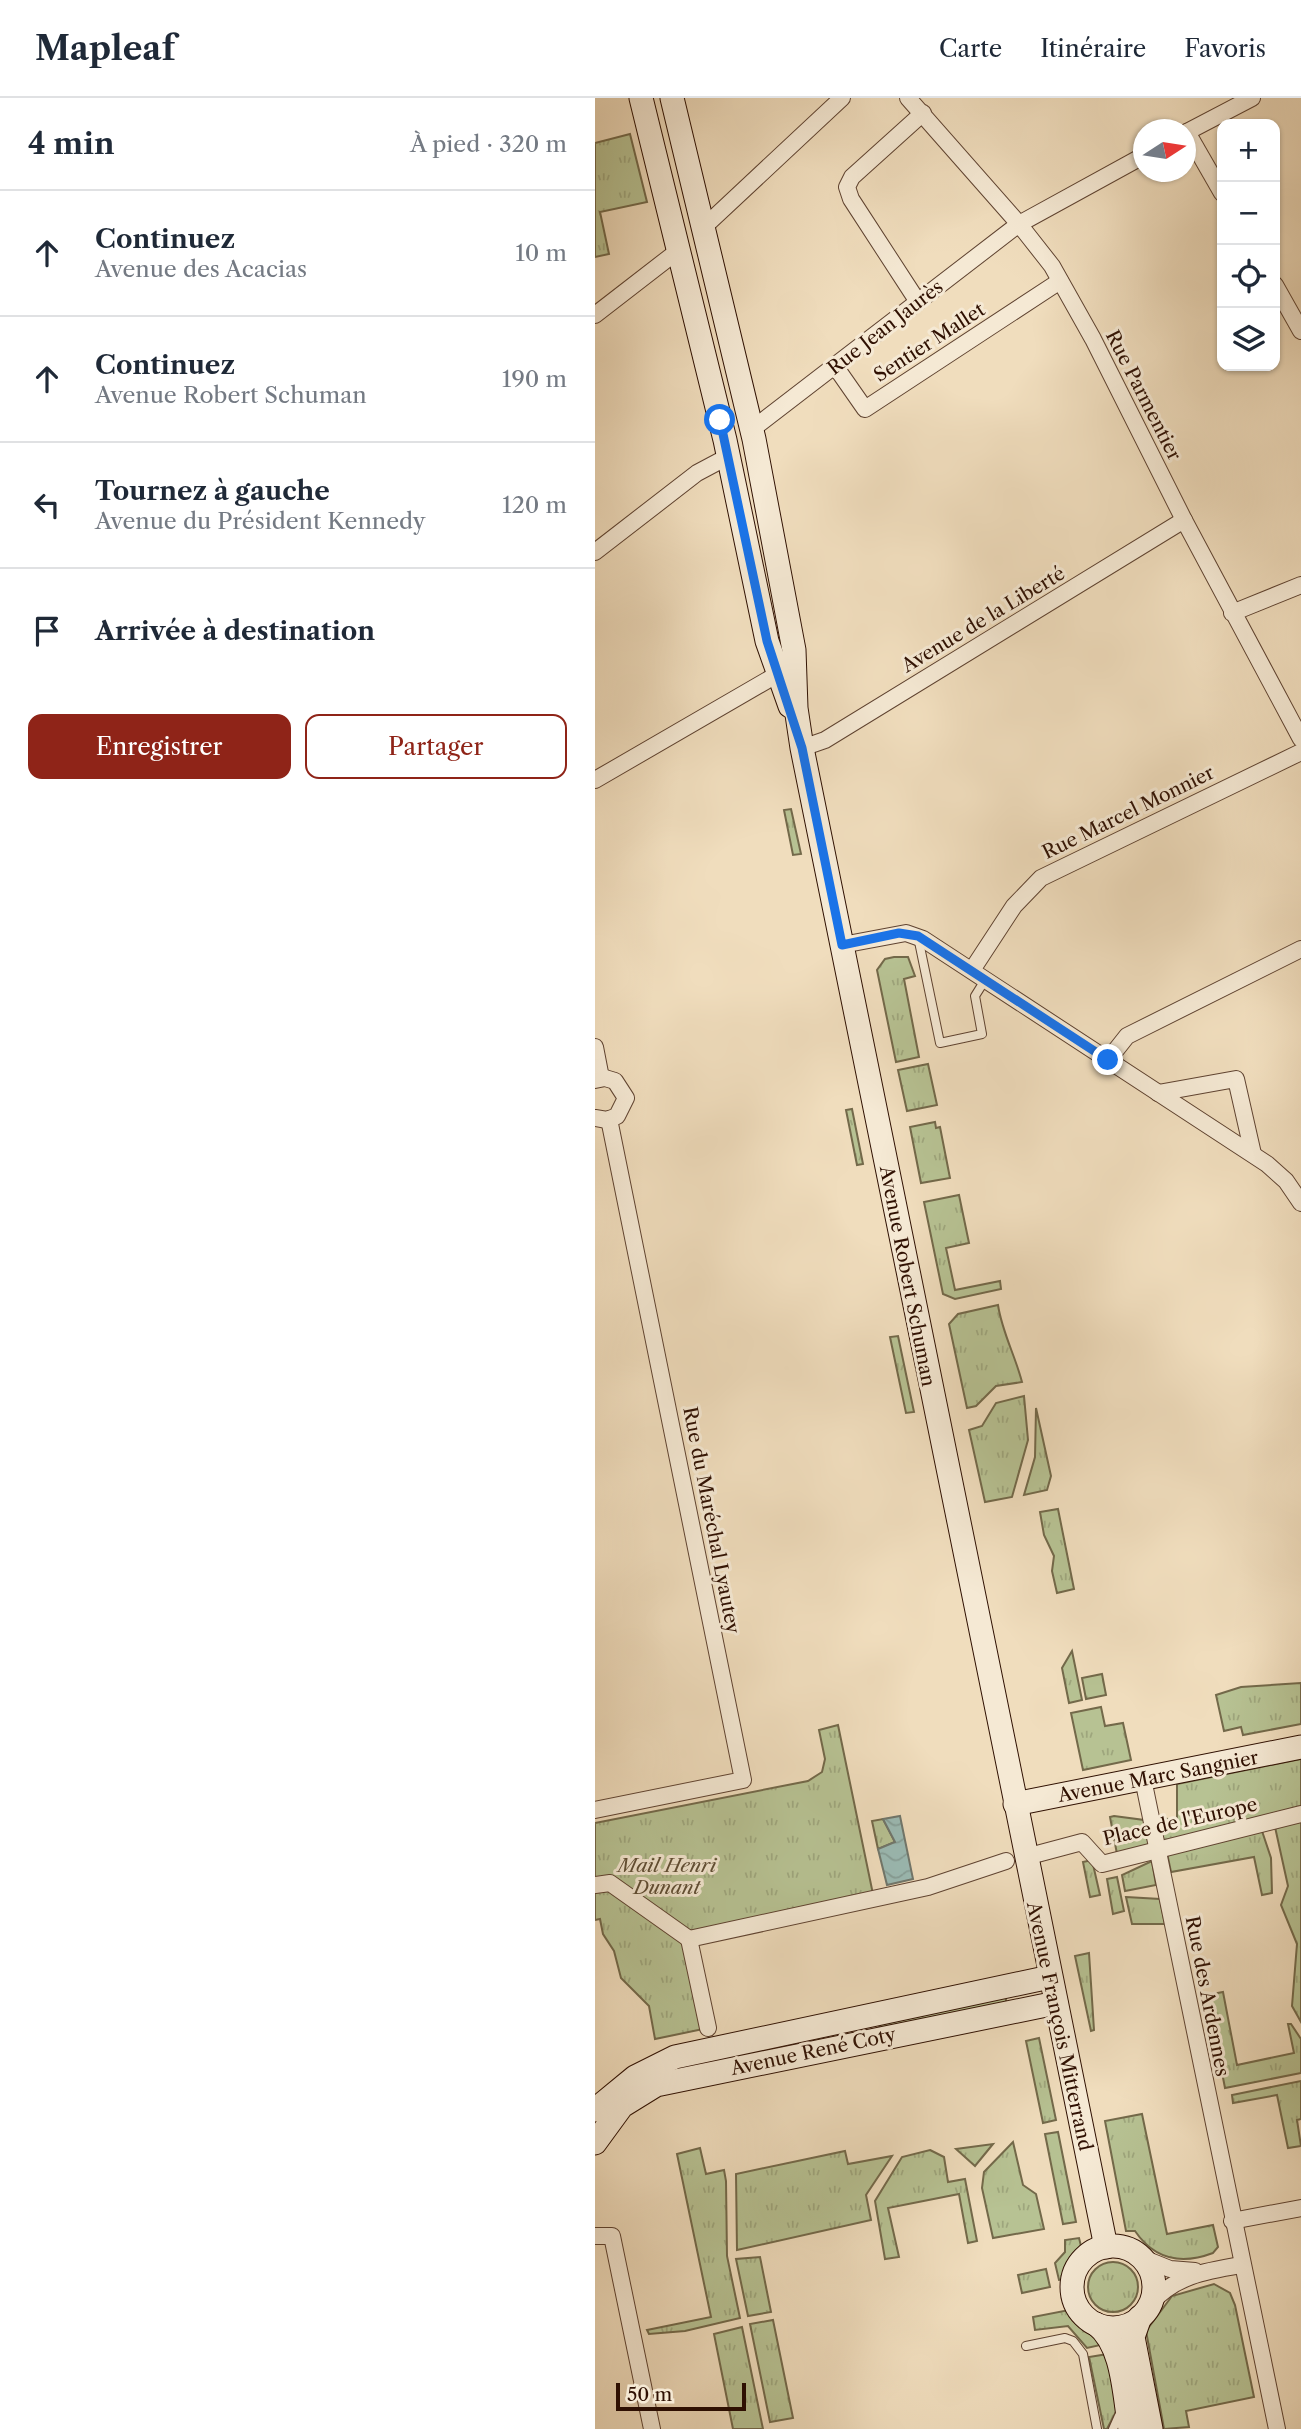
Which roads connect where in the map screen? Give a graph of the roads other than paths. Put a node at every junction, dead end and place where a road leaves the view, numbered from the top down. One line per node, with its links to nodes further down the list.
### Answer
1 (641, 98): 13 (main road, Avenue Robert Schuman)
2 (671, 98): 12 (main road, Avenue Robert Schuman)
3 (842, 98): 12 (street)
4 (908, 98): 6 (street, Rue Parmentier)
5 (1252, 98): 7 (street)
6 (923, 113): 11 (street, Rue Parmentier); 16 (street)
7 (1196, 128)
8 (1196, 150): 10 (street)
9 (1133, 161): 11 (street, Rue Jean Jaurès)
10 (1217, 185)
11 (1019, 224): 14 (street, Rue Parmentier); 16 (street, Rue Jean Jaurès)
12 (704, 227): 13 (main road); 20 (main road, Avenue Robert Schuman)
13 (679, 250): 17 (street); 21 (main road, Avenue Robert Schuman)
14 (1060, 281): 19 (street, Sentier Mallet); 22 (street, Rue Parmentier)
15 (1280, 294): 18 (street)
16 (918, 302): 19 (street, Rue Jean Jaurès)
17 (595, 315)
18 (1301, 331)
19 (835, 366): 20 (street, Rue Jean Jaurès)
20 (752, 430): 21 (main road, Rue Jean Jaurès); 28 (main road, Avenue Robert Schuman)
21 (727, 448): 23 (street, Rue Jean Jaurès); 26 (main road, Avenue Robert Schuman)
22 (1184, 520): 25 (street, Rue Parmentier); 28 (street, Avenue de la Liberté)
23 (595, 552)
24 (1301, 585): 25 (street)
25 (1233, 613): 27 (street, Rue Parmentier)
26 (778, 674): 28 (main road, Avenue Robert Schuman); 30 (street)
27 (1301, 739)
28 (802, 748): 32 (main road, Avenue Robert Schuman)
29 (1301, 752): 34 (street, Rue Marcel Monnier)
30 (595, 780)
31 (918, 936): 32 (street); 34 (street); 34 (lane)
32 (842, 945): 44 (main road, Avenue Robert Schuman)
33 (1301, 949): 36 (street)
34 (979, 975): 36 (street)
35 (595, 1047): 37 (street)
36 (1108, 1060): 38 (street)
37 (598, 1079): 39 (street)
38 (1158, 1093): 40 (street); 40 (street)
39 (602, 1118): 45 (street, Rue du Maréchal Lyautey)
40 (1253, 1154): 41 (street)
41 (1301, 1203)
42 (1301, 1747): 43 (main road, Avenue Marc Sangnier)
43 (1143, 1779): 44 (main road, Avenue Marc Sangnier); 47 (street, Rue des Ardennes)
44 (1015, 1804): 52 (main road, Avenue François Mitterrand)
45 (595, 1810)
46 (1301, 1814): 47 (street, Place de l'Europe)
47 (1157, 1849): 48 (street, Place de l'Europe); 58 (street, Rue des Ardennes)
48 (1037, 1854)
49 (1006, 1861): 51 (street)
50 (595, 1885): 51 (street)
51 (689, 1939): 54 (street)
52 (1050, 1977): 53 (main road, Avenue François Mitterrand); 55 (main road, Avenue René Coty)
53 (1056, 2003): 56 (main road, Avenue René Coty); 60 (main road, Avenue François Mitterrand)
54 (708, 2028)
55 (595, 2110)
56 (595, 2143)
57 (1301, 2208): 58 (street)
58 (1232, 2221): 62 (street, Rue des Ardennes)
59 (595, 2236): 68 (street)
60 (1105, 2247): 61 (main road); 65 (main road)
61 (1140, 2257): 63 (street); 64 (main road)
62 (1241, 2265): 63 (street); 73 (street, Rue des Ardennes)
63 (1205, 2271): 64 (street)
64 (1144, 2311): 65 (main road); 72 (main road)
65 (1097, 2324): 67 (main road)
66 (1026, 2346): 69 (lane)
67 (1125, 2402): 70 (lane); 71 (main road)
68 (652, 2429)
69 (1097, 2429)
70 (1113, 2429)
71 (1130, 2429)
72 (1151, 2429)
73 (1277, 2429)

